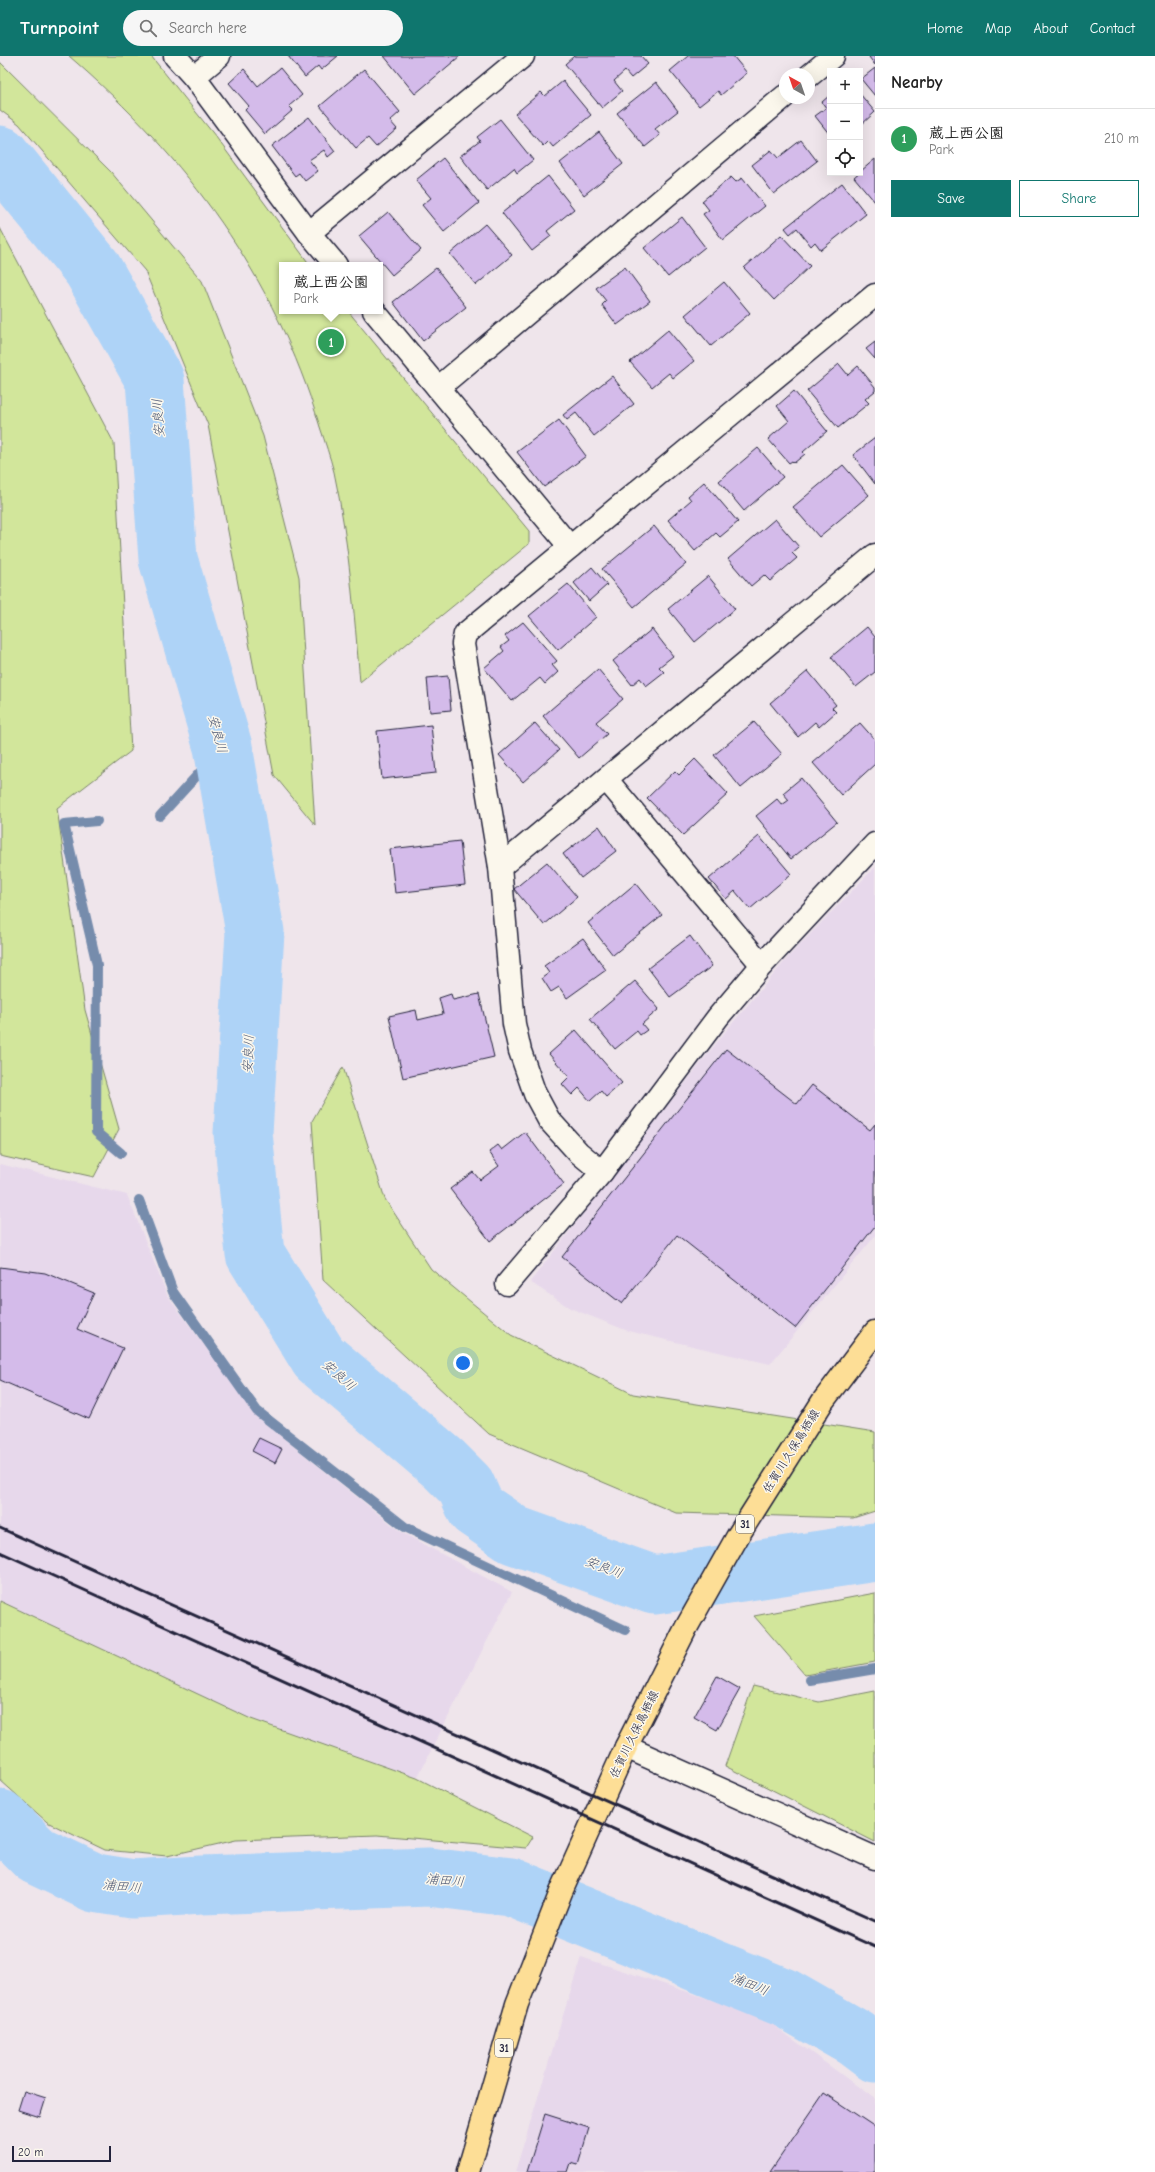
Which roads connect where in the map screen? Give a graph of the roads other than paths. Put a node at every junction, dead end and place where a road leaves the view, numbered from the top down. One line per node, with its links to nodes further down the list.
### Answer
1 (175, 56): 6 (street)
2 (219, 56): 6 (street)
3 (523, 56): 8 (street)
4 (833, 56): 5 (street)
5 (815, 71)
6 (194, 77): 8 (street)
7 (779, 101): 12 (street)
8 (310, 233): 9 (street)
9 (334, 262)
10 (875, 295): 13 (street)
11 (376, 314): 12 (street)
12 (438, 388): 13 (street)
13 (570, 547): 17 (street)
14 (875, 555): 15 (street)
15 (606, 779): 17 (street); 18 (street)
16 (875, 844): 18 (street)
17 (500, 867): 19 (street)
18 (762, 965): 19 (street)
19 (602, 1172): 20 (street)
20 (506, 1284)
21 (875, 1332): 22 (main road, 佐賀川久保鳥栖線 / 31)
22 (626, 1747): 23 (street); 24 (main road, 佐賀川久保鳥栖線 / 31)
23 (875, 1858)
24 (468, 2172)

